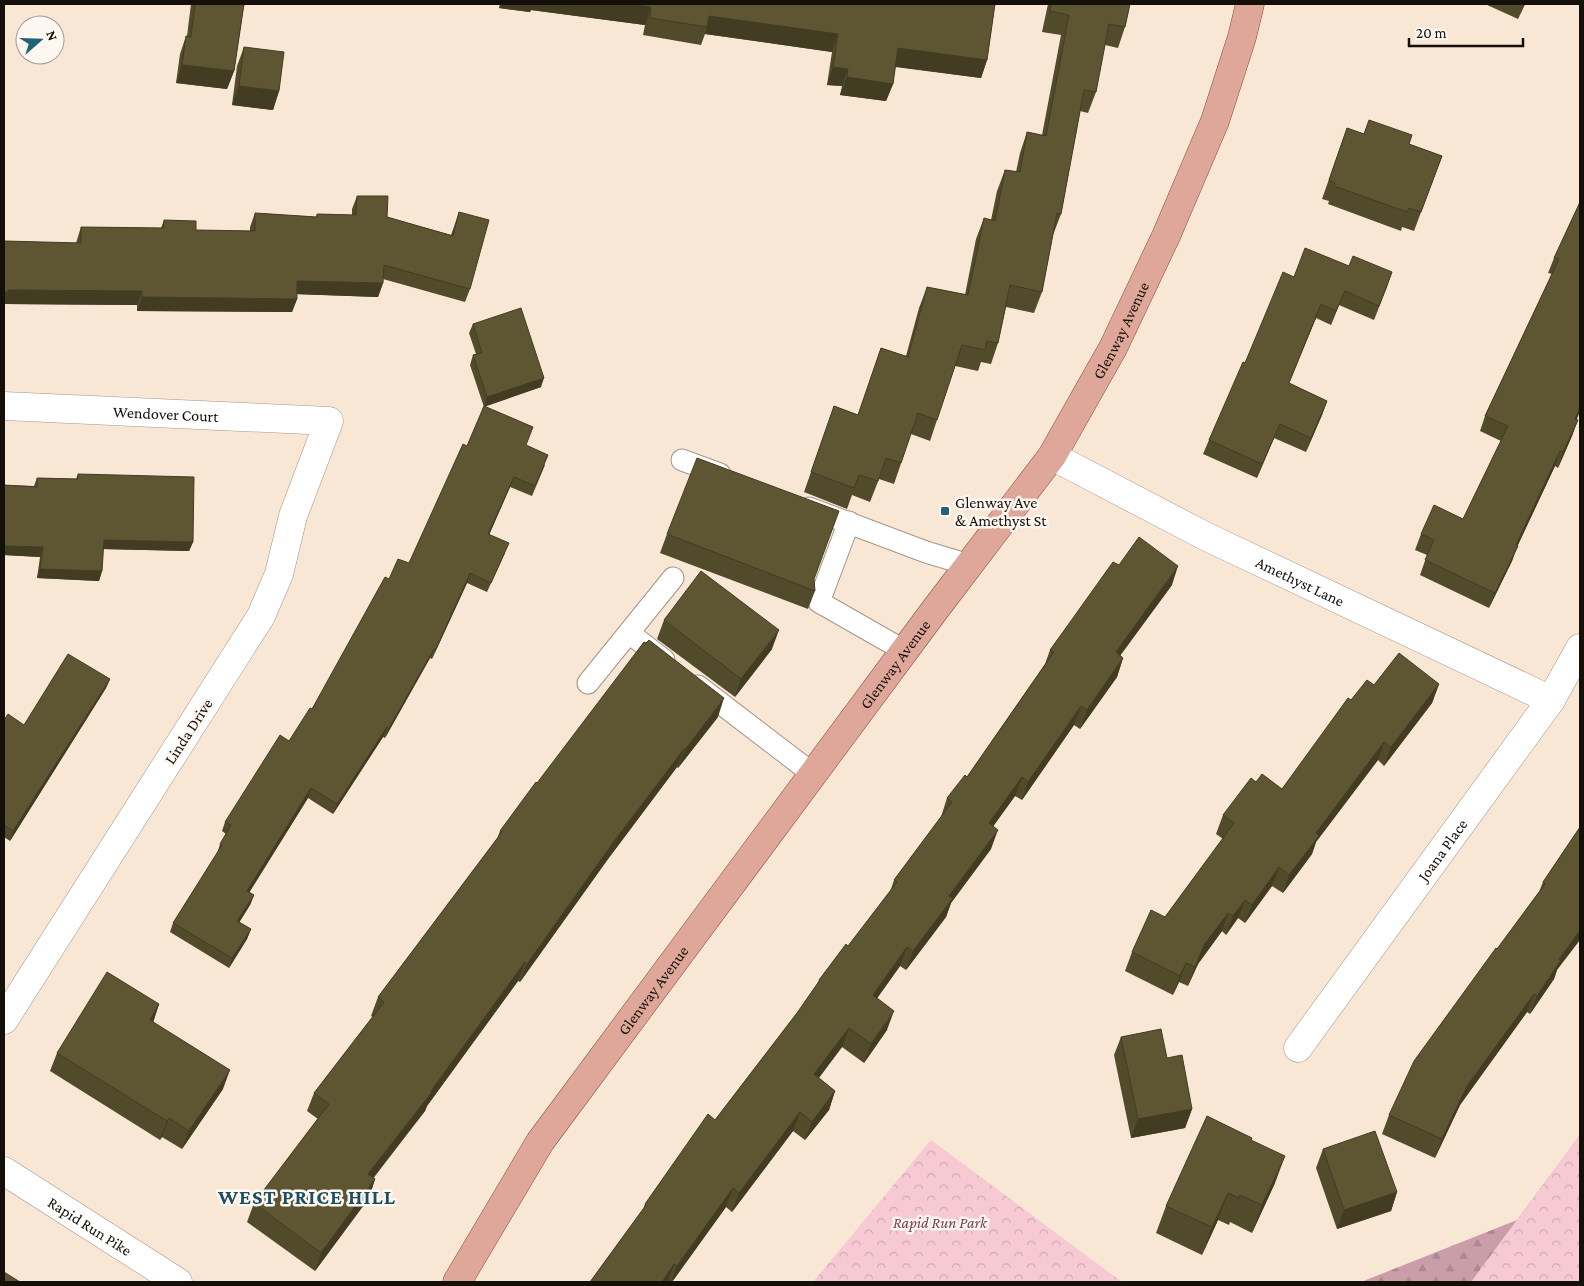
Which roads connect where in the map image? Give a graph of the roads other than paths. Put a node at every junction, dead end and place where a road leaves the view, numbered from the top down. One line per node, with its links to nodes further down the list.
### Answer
1 (1250, 4): 4 (main road, Glenway Avenue)
2 (4, 406): 3 (street, Wendover Court)
3 (328, 421): 17 (street, Linda Drive)
4 (1052, 456): 9 (main road, Glenway Avenue); 15 (street, Amethyst Lane)
5 (682, 460): 6 (lane)
6 (738, 480)
7 (793, 502): 8 (lane)
8 (849, 522): 9 (lane); 13 (lane)
9 (969, 565): 13 (main road, Glenway Avenue)
10 (673, 578): 11 (lane)
11 (629, 633): 14 (lane); 16 (lane)
12 (1580, 648): 15 (street, Joana Place)
13 (905, 651): 16 (main road, Glenway Avenue)
14 (588, 683)
15 (1551, 700): 18 (street, Joana Place)
16 (813, 774): 21 (main road, Glenway Avenue)
17 (4, 1020)
18 (1298, 1048)
19 (4, 1170): 20 (street, Rapid Run Pike)
20 (178, 1282)
21 (457, 1282)

